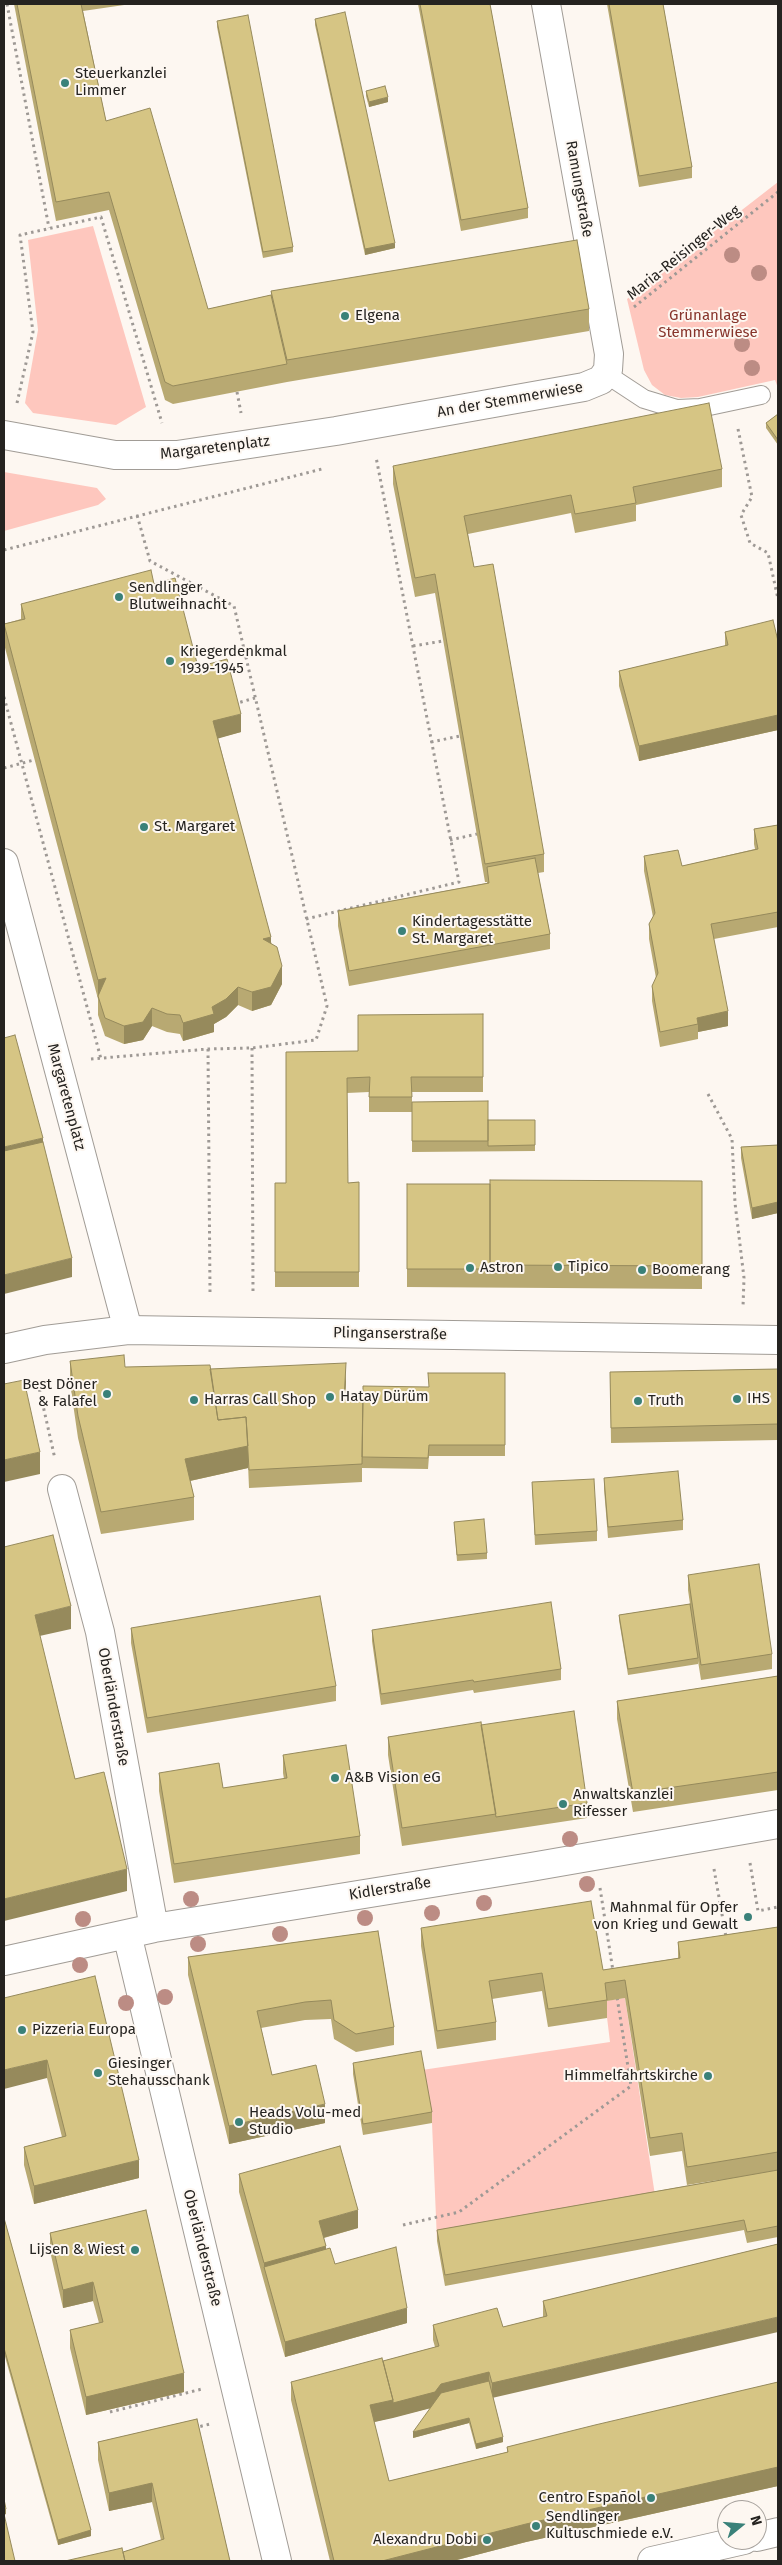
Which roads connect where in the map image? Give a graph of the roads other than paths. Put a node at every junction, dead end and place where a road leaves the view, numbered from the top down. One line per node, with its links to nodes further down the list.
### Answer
1 (546, 4): 2 (street, Ramungstraße)
2 (606, 374): 3 (lane); 4 (street, An der Stemmerwiese)
3 (761, 396)
4 (336, 431): 5 (street, Margaretenplatz)
5 (7, 436)
6 (4, 864): 7 (street, Margaretenplatz)
7 (128, 1330): 8 (street, Plinganserstraße); 9 (street, Plinganserstraße)
8 (778, 1340)
9 (4, 1349)
10 (62, 1488): 12 (street, Oberländerstraße)
11 (778, 1824): 12 (street, Kidlerstraße)
12 (154, 1928): 13 (street, Kidlerstraße)
13 (126, 1934): 14 (street, Kidlerstraße); 16 (street, Oberländerstraße)
14 (4, 1961)
15 (717, 2546): 17 (street)
16 (277, 2561)
17 (652, 2561)

